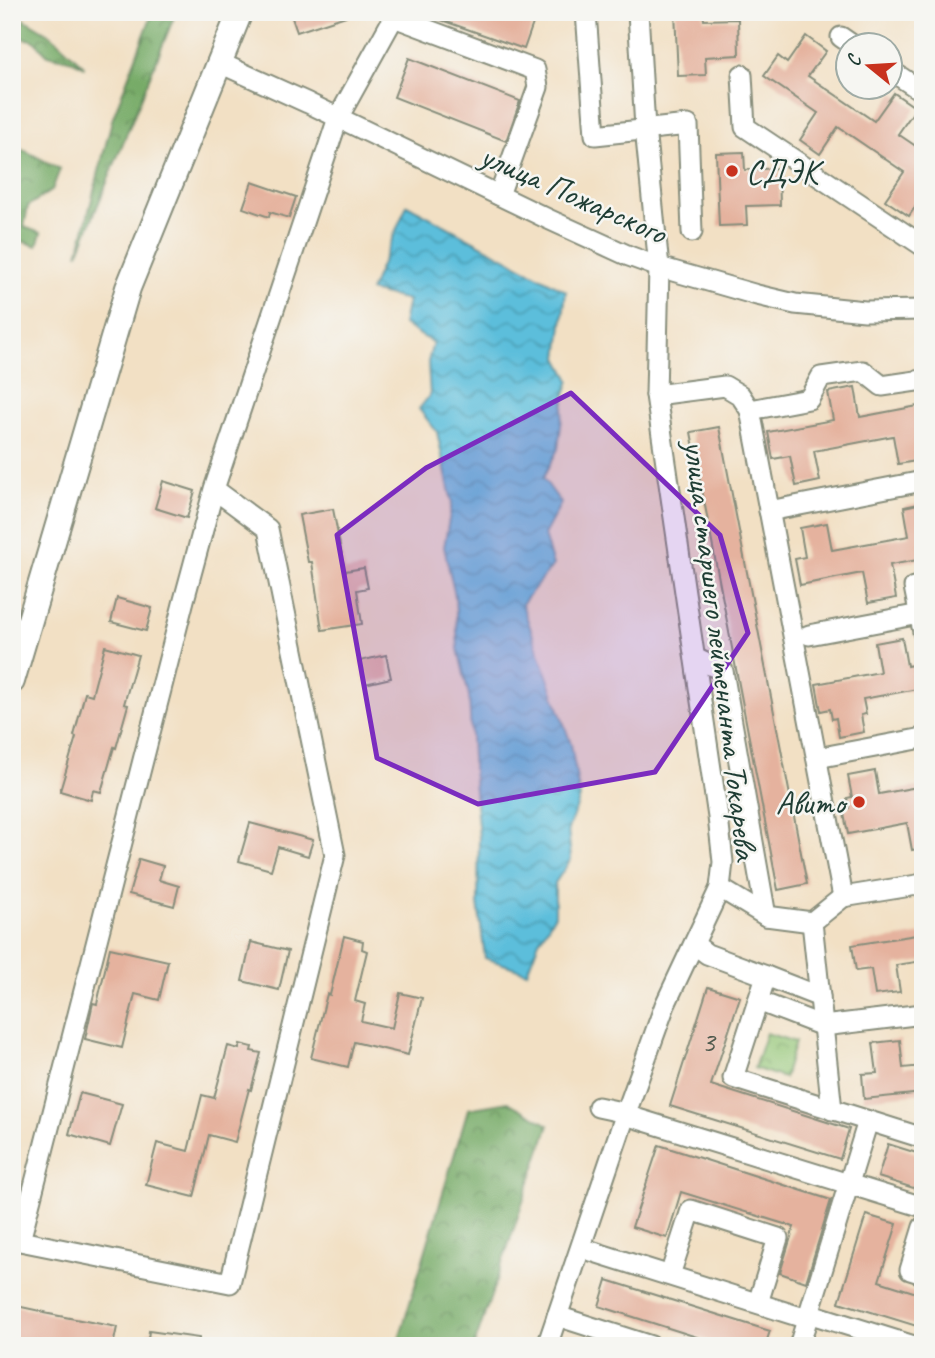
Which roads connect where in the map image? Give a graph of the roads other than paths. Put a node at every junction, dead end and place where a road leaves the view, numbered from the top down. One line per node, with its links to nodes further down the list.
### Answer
1 (240, 12): 5 (main road)
2 (586, 12): 10 (street)
3 (638, 12): 10 (street, улица старшего лейтенанта Токарева)
4 (396, 15): 9 (street); 11 (street)
5 (220, 63): 9 (street, улица Пожарского); 26 (main road)
6 (742, 75): 13 (street)
7 (904, 79): 8 (street)
8 (923, 92)
9 (338, 118): 11 (street, улица Пожарского); 20 (street)
10 (645, 128): 12 (street); 14 (street, улица старшего лейтенанта Токарева)
11 (499, 195): 14 (street, улица Пожарского)
12 (692, 232)
13 (923, 246)
14 (659, 267): 15 (street, улица Пожарского); 17 (street, улица старшего лейтенанта Токарева)
15 (923, 310)
16 (923, 380): 18 (street)
17 (656, 395): 18 (street); 25 (street, улица старшего лейтенанта Токарева)
18 (750, 410): 21 (street)
19 (923, 481): 21 (street)
20 (214, 489): 48 (street); 48 (street)
21 (769, 511): 28 (street)
22 (923, 586): 23 (street)
23 (921, 623): 24 (street)
24 (809, 635)
25 (695, 658): 30 (street, улица старшего лейтенанта Токарева); 32 (street)
26 (12, 681)
27 (923, 738): 28 (street)
28 (817, 758): 31 (street)
29 (923, 884): 31 (street)
30 (720, 888): 32 (street); 34 (street, улица старшего лейтенанта Токарева)
31 (843, 897): 33 (street)
32 (766, 916): 33 (street)
33 (811, 922): 36 (street)
34 (694, 944): 35 (street); 42 (street, улица старшего лейтенанта Токарева)
35 (765, 976): 36 (street); 37 (street)
36 (820, 997): 39 (street)
37 (758, 1001): 39 (street); 41 (street)
38 (923, 1014): 39 (street)
39 (823, 1026): 41 (street)
40 (598, 1107): 42 (street)
41 (832, 1110): 43 (street)
42 (626, 1113): 45 (street); 53 (street, улица старшего лейтенанта Токарева)
43 (868, 1121): 44 (street); 45 (street)
44 (923, 1138)
45 (848, 1184): 46 (street); 54 (street)
46 (923, 1207)
47 (923, 1227): 50 (street)
48 (16, 1240)
49 (591, 1251): 51 (street)
50 (923, 1274)
51 (670, 1275): 52 (street); 52 (street)
52 (758, 1303): 54 (street)
53 (558, 1316): 55 (street, улица старшего лейтенанта Токарева); 56 (street)
54 (808, 1316): 57 (street); 58 (street)
55 (547, 1346)
56 (651, 1346)
57 (799, 1346)
58 (914, 1346)

